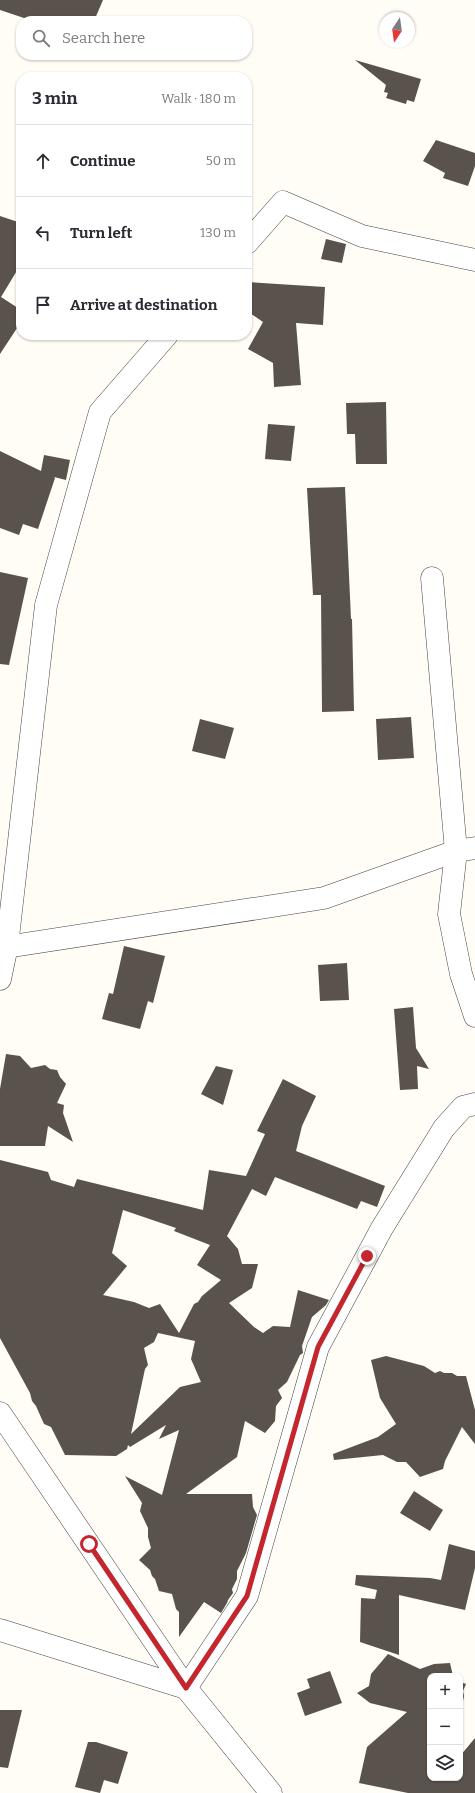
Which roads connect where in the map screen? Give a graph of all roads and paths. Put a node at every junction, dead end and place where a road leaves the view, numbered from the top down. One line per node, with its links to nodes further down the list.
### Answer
1 (252, 237): 2 (street)
2 (475, 260)
3 (163, 340): 6 (street)
4 (432, 578): 5 (street)
5 (466, 850): 6 (street); 8 (street)
6 (3, 947): 7 (street)
7 (0, 979)
8 (475, 1016)
9 (475, 1104): 12 (street)
10 (0, 1413): 12 (street)
11 (0, 1630): 12 (street)
12 (186, 1688): 13 (street)
13 (271, 1793)

